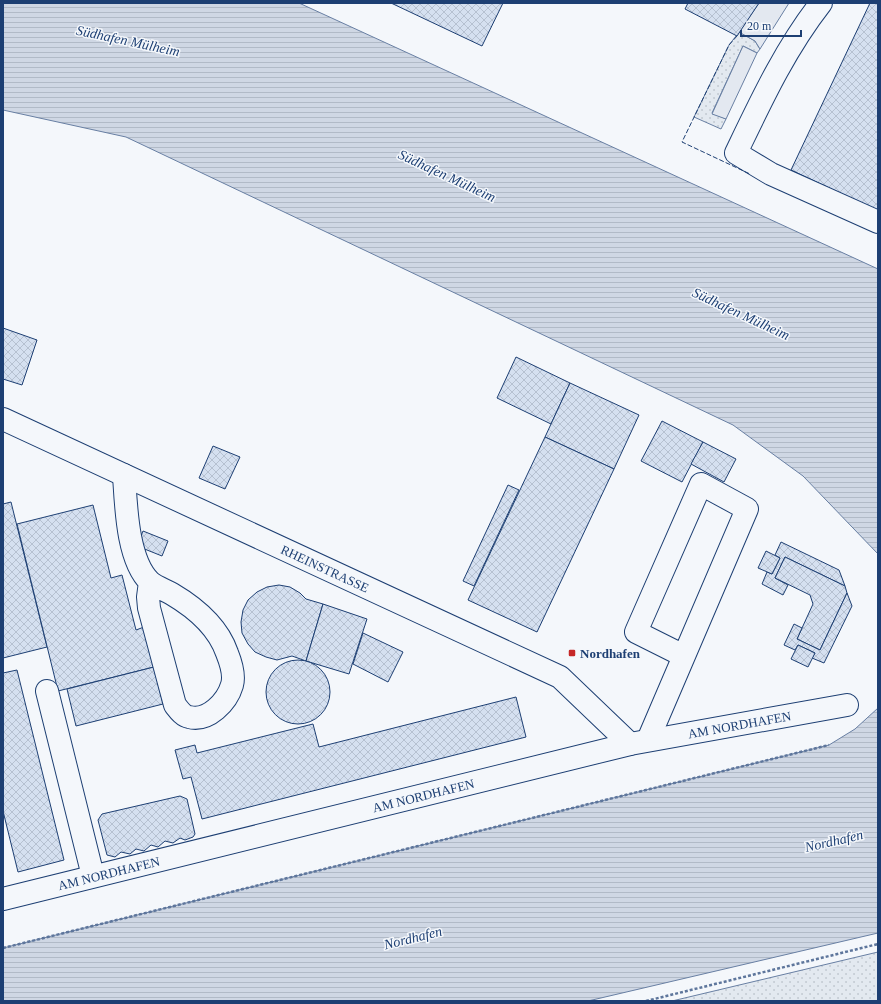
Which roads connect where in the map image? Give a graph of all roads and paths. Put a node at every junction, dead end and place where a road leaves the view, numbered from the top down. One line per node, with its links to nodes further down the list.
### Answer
1 (821, 3): 2 (street)
2 (878, 222)
3 (3, 419): 4 (street, RHEINSTRASSE)
4 (124, 475): 5 (street); 9 (street, RHEINSTRASSE)
5 (150, 582): 5 (street)
6 (684, 656): 6 (street); 9 (street)
7 (48, 691): 11 (street)
8 (847, 705): 9 (street, AM NORDHAFEN)
9 (639, 742): 11 (street, AM NORDHAFEN)
10 (829, 745): 14 (path)
11 (93, 876): 12 (street, AM NORDHAFEN)
12 (3, 899)
13 (878, 944): 15 (path)
14 (3, 948)
15 (646, 1001)

